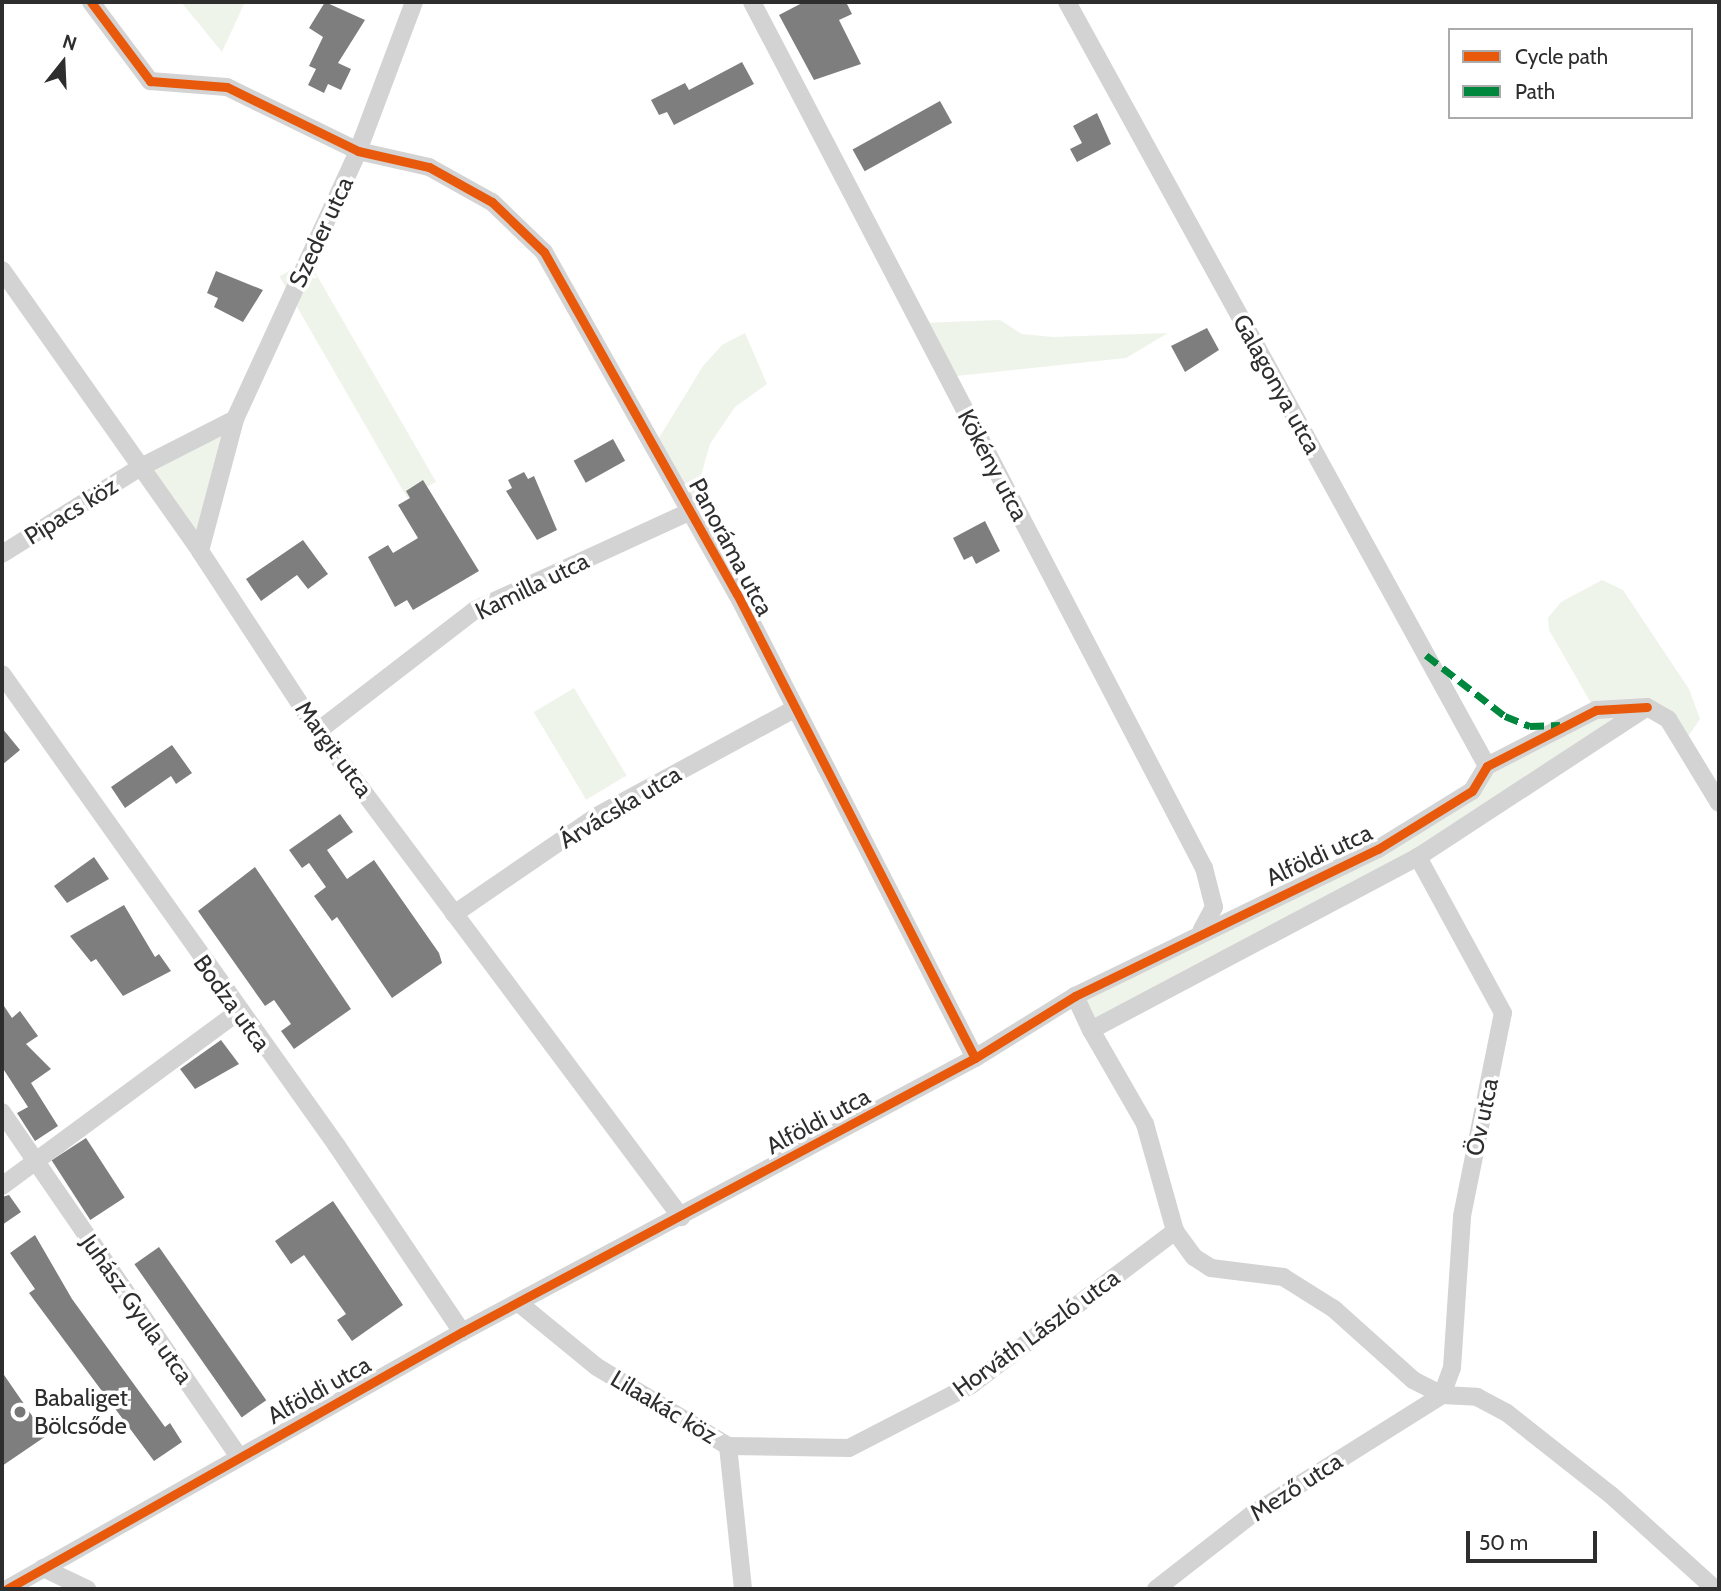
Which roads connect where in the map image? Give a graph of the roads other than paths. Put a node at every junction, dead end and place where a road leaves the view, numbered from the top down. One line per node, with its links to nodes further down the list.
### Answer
1 (91, 2): 5 (street, Panoráma utca)
2 (414, 2): 5 (street, Szeder utca)
3 (751, 2): 20 (street, Kökény utca)
4 (1067, 2): 16 (street, Galagonya utca)
5 (358, 151): 7 (street, Szeder utca); 9 (street, Panoráma utca)
6 (2, 270): 8 (street, Margit utca)
7 (235, 419): 8 (street); 10 (street, Szeder utca)
8 (139, 468): 10 (street, Margit utca); 11 (street, Pipacs köz)
9 (691, 511): 14 (street, Panoráma utca); 15 (street, Kamilla utca)
10 (200, 551): 15 (street, Margit utca)
11 (2, 554)
12 (2, 674): 22 (street, Bodza utca)
13 (1647, 707): 16 (street, Alföldi utca); 17 (street); 18 (street, Alföldi utca)
14 (792, 710): 19 (street, Árvácska utca); 24 (street, Panoráma utca)
15 (318, 731): 19 (street, Margit utca)
16 (1487, 766): 20 (street, Alföldi utca)
17 (1719, 803)
18 (1418, 858): 23 (street, Alföldi utca); 32 (street, Öv utca)
19 (454, 914): 28 (street, Margit utca)
20 (1201, 931): 21 (street, Alföldi utca)
21 (1075, 996): 23 (street); 24 (street, Alföldi utca)
22 (238, 1012): 26 (street); 31 (street, Bodza utca)
23 (1091, 1030): 29 (street)
24 (975, 1058): 28 (street, Alföldi utca)
25 (2, 1112): 26 (street, Juhász Gyula utca)
26 (36, 1161): 27 (street); 34 (street, Juhász Gyula utca)
27 (2, 1186)
28 (681, 1217): 30 (street, Alföldi utca)
29 (1175, 1231): 32 (street); 33 (street, Horváth László utca)
30 (520, 1304): 31 (street, Alföldi utca); 33 (street, Lilaakác köz)
31 (462, 1332): 34 (street, Alföldi utca)
32 (1442, 1395): 40 (street, Mező utca); 41 (street)
33 (729, 1446): 39 (street, Lilaakác köz)
34 (239, 1456): 35 (street, Alföldi utca)
35 (43, 1568): 37 (street, Alföldi utca); 38 (street)
36 (1719, 1581): 41 (street)
37 (7, 1589)
38 (87, 1589)
39 (743, 1589)
40 (1156, 1589)
41 (1714, 1589)

